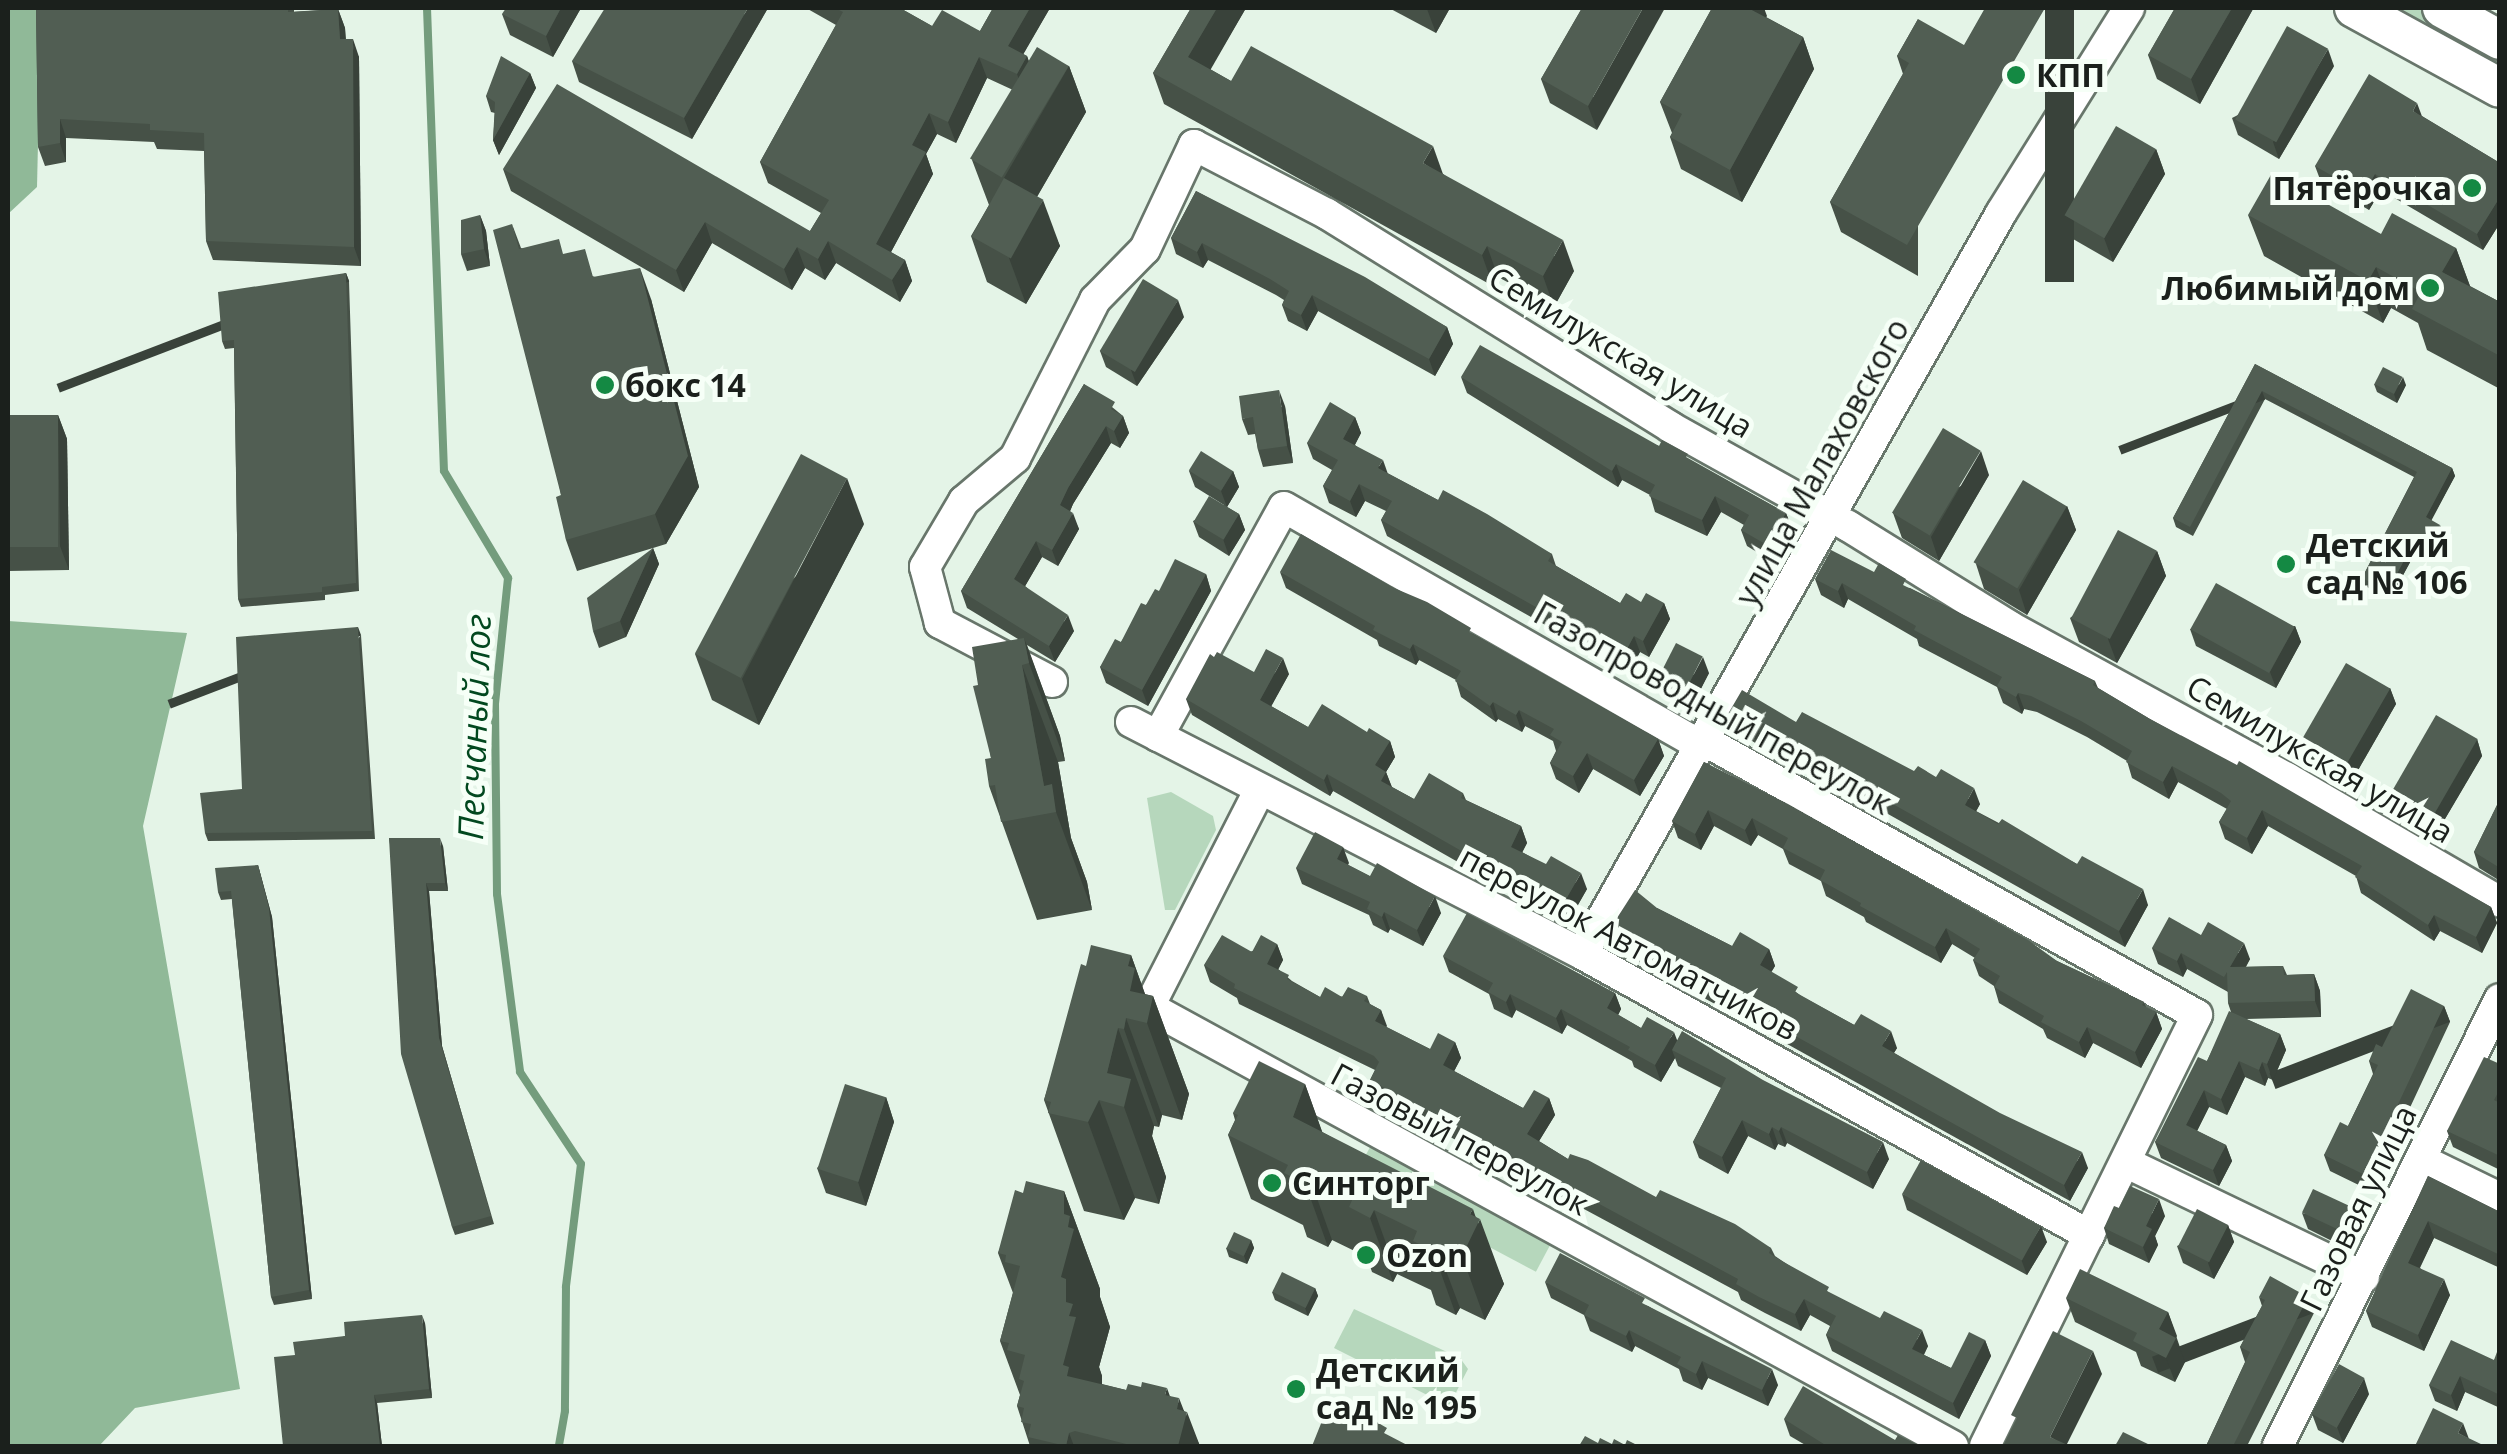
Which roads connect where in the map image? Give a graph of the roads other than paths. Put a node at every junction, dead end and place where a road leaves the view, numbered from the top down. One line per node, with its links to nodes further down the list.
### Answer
1 (2129, 8): 6 (street, улица Малаховского)
2 (2354, 8): 5 (main road)
3 (2442, 8): 4 (main road)
4 (2500, 40)
5 (2500, 88)
6 (1831, 518): 7 (street, Семилукская улица); 9 (street, улица Малаховского); 11 (street, Семилукская улица)
7 (1052, 682)
8 (1145, 729): 9 (street, Газопроводный переулок); 10 (street, переулок Автоматчиков)
9 (1705, 741): 12 (street, улица Малаховского); 15 (street, Газопроводный переулок)
10 (1260, 789): 12 (street, переулок Автоматчиков); 20 (street, Газовый переулок)
11 (2500, 902)
12 (1582, 954): 17 (street, переулок Автоматчиков)
13 (2500, 999): 14 (street, Газовая улица)
14 (2422, 1160): 16 (street); 18 (street, Газовая улица)
15 (2127, 1163): 17 (street); 18 (street)
16 (2500, 1198)
17 (2089, 1234): 21 (street)
18 (2364, 1277): 19 (street, Газовая улица)
19 (2287, 1443)
20 (1953, 1446)
21 (1985, 1446)

